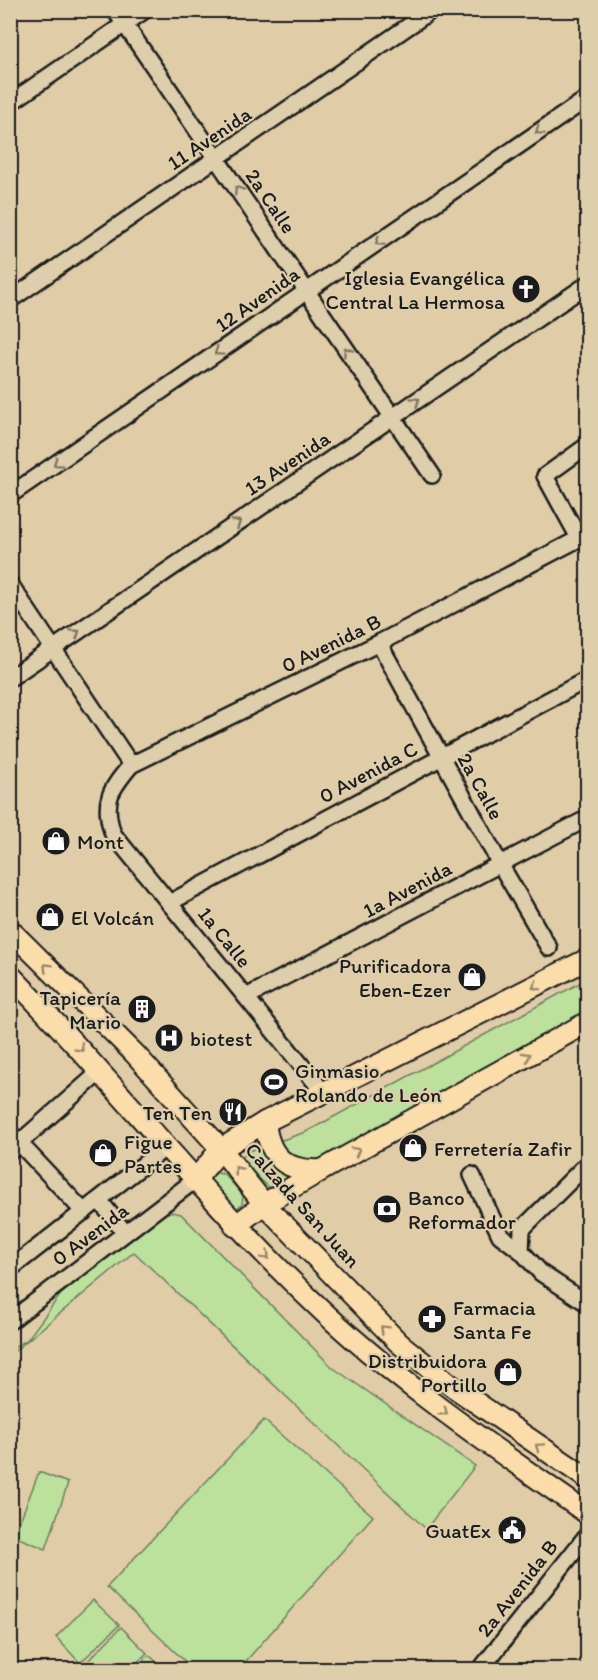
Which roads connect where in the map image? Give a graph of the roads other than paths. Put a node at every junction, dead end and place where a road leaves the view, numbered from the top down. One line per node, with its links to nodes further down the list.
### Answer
1 (115, 10): 4 (street, 2a Calle)
2 (145, 10): 4 (street)
3 (432, 10): 7 (street, 11 Avenida)
4 (125, 24): 6 (street); 7 (street, 2a Calle)
5 (588, 98): 9 (street, 12 Avenida, one-way to 9)
6 (10, 103)
7 (216, 159): 9 (street, 2a Calle, one-way to 7); 10 (street, 11 Avenida)
8 (588, 284): 11 (street, 13 Avenida, one-way to 8)
9 (306, 291): 11 (street, 2a Calle, one-way to 9); 14 (street, 12 Avenida, one-way to 14)
10 (10, 300)
11 (392, 417): 13 (street, 2a Calle); 18 (street, 13 Avenida, one-way to 11)
12 (588, 445): 15 (street)
13 (432, 475)
14 (10, 495)
15 (583, 536): 17 (street, 0 Avenida B)
16 (10, 584): 18 (street)
17 (379, 643): 21 (street, 2a Calle); 22 (street, 0 Avenida B)
18 (53, 648): 19 (street, 13 Avenida); 22 (street)
19 (10, 678)
20 (588, 679): 21 (street, 0 Avenida C)
21 (441, 757): 25 (street, 2a Calle); 26 (street, 0 Avenida C)
22 (131, 765): 23 (street, 0 Avenida B)
23 (107, 802): 26 (street, 1a Calle)
24 (588, 818): 25 (street, 1a Avenida)
25 (500, 864): 28 (street, 2a Calle); 31 (street, 1a Avenida)
26 (169, 903): 31 (street, 1a Calle)
27 (10, 930): 38 (main road, Calzada San Juan, one-way to 27)
28 (549, 948)
29 (588, 959): 34 (main road, one-way to 34)
30 (10, 975): 33 (main road, one-way to 33)
31 (246, 997): 34 (street, 1a Calle)
32 (588, 1022): 40 (main road, one-way to 32)
33 (101, 1071): 36 (street); 37 (main road)
34 (324, 1093): 35 (main road)
35 (265, 1122): 38 (main road); 40 (main road)
36 (13, 1142): 45 (street)
37 (166, 1147): 42 (main road); 43 (street)
38 (221, 1149): 42 (main road); 44 (main road, Calzada San Juan, one-way to 38)
39 (588, 1167): 48 (street)
40 (322, 1170): 44 (main road)
41 (472, 1175): 48 (street)
42 (195, 1180): 46 (main road); 47 (street, 0 Avenida)
43 (99, 1200): 45 (street); 47 (street)
44 (264, 1204): 46 (main road); 52 (main road, Calzada San Juan, one-way to 44)
45 (84, 1212): 49 (street)
46 (235, 1226): 53 (main road, one-way to 53)
47 (125, 1233): 51 (street, 0 Avenida)
48 (521, 1251): 50 (street)
49 (10, 1269)
50 (588, 1304)
51 (10, 1321)
52 (588, 1479)
53 (588, 1514)
54 (588, 1533): 55 (street, 2a Avenida B)
55 (480, 1670)

